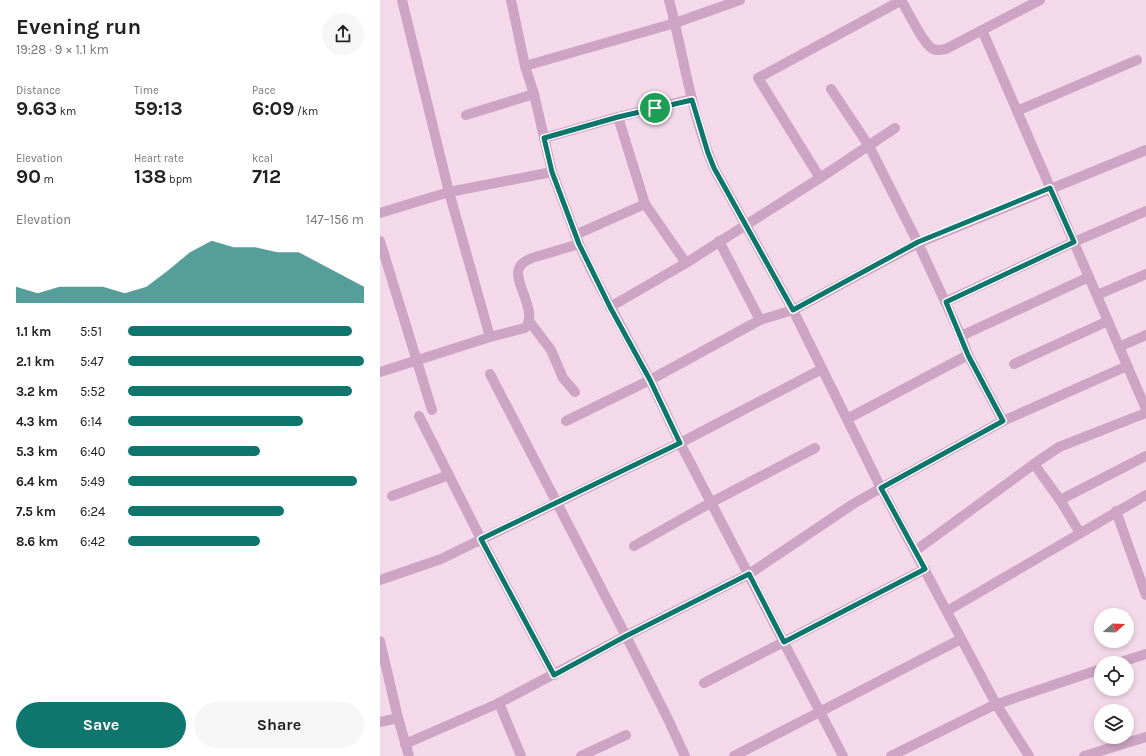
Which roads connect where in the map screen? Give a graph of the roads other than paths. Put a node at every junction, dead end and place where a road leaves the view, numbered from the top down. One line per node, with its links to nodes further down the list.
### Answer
1 (402, 0): 24 (street)
2 (511, 0): 10 (street)
3 (669, 0): 7 (street)
4 (740, 0): 7 (street)
5 (902, 0): 8 (street); 22 (street)
6 (1040, 0): 8 (street)
7 (675, 23): 10 (street); 13 (street)
8 (982, 30): 14 (street)
9 (1137, 60): 14 (street)
10 (525, 66): 12 (street)
11 (831, 89): 19 (street)
12 (534, 94): 15 (street); 18 (street)
13 (692, 100): 16 (street); 28 (street)
14 (1017, 111): 23 (street)
15 (466, 115)
16 (618, 117): 18 (street); 25 (street)
17 (895, 128): 19 (street)
18 (544, 138): 21 (street)
19 (869, 146): 22 (street); 32 (street)
20 (1146, 150): 23 (street)
21 (552, 172): 24 (street); 29 (street)
22 (820, 178): 28 (street)
23 (1050, 188): 32 (street); 33 (street)
24 (449, 192): 27 (street); 46 (street)
25 (645, 204): 29 (street); 34 (street)
26 (1146, 211): 33 (street)
27 (380, 213)
28 (745, 224): 31 (street); 40 (street)
29 (577, 240): 39 (street); 42 (street)
30 (380, 241): 49 (street)
31 (719, 241): 34 (street); 41 (street)
32 (918, 242): 38 (street); 40 (street)
33 (1074, 242): 36 (street); 38 (street)
34 (686, 263): 39 (street)
35 (1146, 274): 37 (street)
36 (1089, 277): 37 (street); 45 (street)
37 (1097, 295): 43 (street)
38 (946, 302): 45 (street)
39 (610, 307): 55 (street)
40 (793, 310): 41 (street); 52 (street)
41 (760, 320): 55 (street)
42 (529, 321): 46 (street); 56 (street)
43 (1108, 321): 47 (street); 50 (street)
44 (1146, 335): 47 (street)
45 (961, 336): 48 (street)
46 (490, 337): 49 (street)
47 (1119, 347): 51 (street)
48 (968, 355): 62 (street); 64 (street)
49 (416, 360): 53 (street); 59 (street)
50 (1014, 364)
51 (1127, 366): 57 (street); 64 (street)
52 (822, 369): 62 (street); 65 (street)
53 (380, 372)
54 (490, 374): 75 (street)
55 (650, 380): 63 (street); 65 (street)
56 (575, 392)
57 (1144, 398): 58 (street)
58 (1146, 409)
59 (432, 410)
60 (1146, 413): 68 (street)
61 (420, 416): 69 (street)
62 (847, 419): 70 (street)
63 (566, 421)
64 (1003, 421): 70 (street)
65 (680, 443): 74 (street); 75 (street)
66 (816, 448): 74 (street)
67 (1146, 456): 73 (street)
68 (1034, 464): 73 (street); 80 (street)
69 (449, 475): 72 (street); 78 (street)
70 (881, 488): 80 (street); 82 (street)
71 (1146, 495): 76 (street)
72 (392, 496)
73 (1060, 500): 77 (street)
74 (712, 502): 79 (street); 82 (street)
75 (556, 503): 78 (street); 86 (street)
76 (1116, 511): 77 (street); 84 (street)
77 (1080, 533): 85 (street)
78 (481, 539): 83 (street); 94 (street)
79 (634, 546)
80 (915, 551): 81 (street)
81 (925, 569): 85 (street); 89 (street)
82 (749, 574): 86 (street); 89 (street)
83 (380, 580)
84 (1146, 595)
85 (947, 611): 87 (street)
86 (626, 636): 94 (street); 107 (street)
87 (961, 639): 97 (street); 98 (street)
88 (380, 641): 91 (street)
89 (784, 642): 95 (street); 98 (street)
90 (1146, 654): 92 (street)
91 (382, 658): 99 (street)
92 (1134, 658)
93 (1094, 671): 97 (street)
94 (554, 675): 96 (street)
95 (704, 683)
96 (499, 703): 103 (street); 105 (street)
97 (996, 704): 110 (street); 111 (street)
98 (820, 711): 108 (street); 109 (street)
99 (398, 718): 100 (street); 103 (street)
100 (380, 722)
101 (626, 735): 106 (street)
102 (1146, 737): 112 (street)
103 (405, 744): 104 (street)
104 (409, 756)
105 (521, 756)
106 (582, 756)
107 (684, 756)
108 (734, 756)
109 (843, 756)
110 (891, 756)
111 (1029, 756)
112 (1084, 756)

